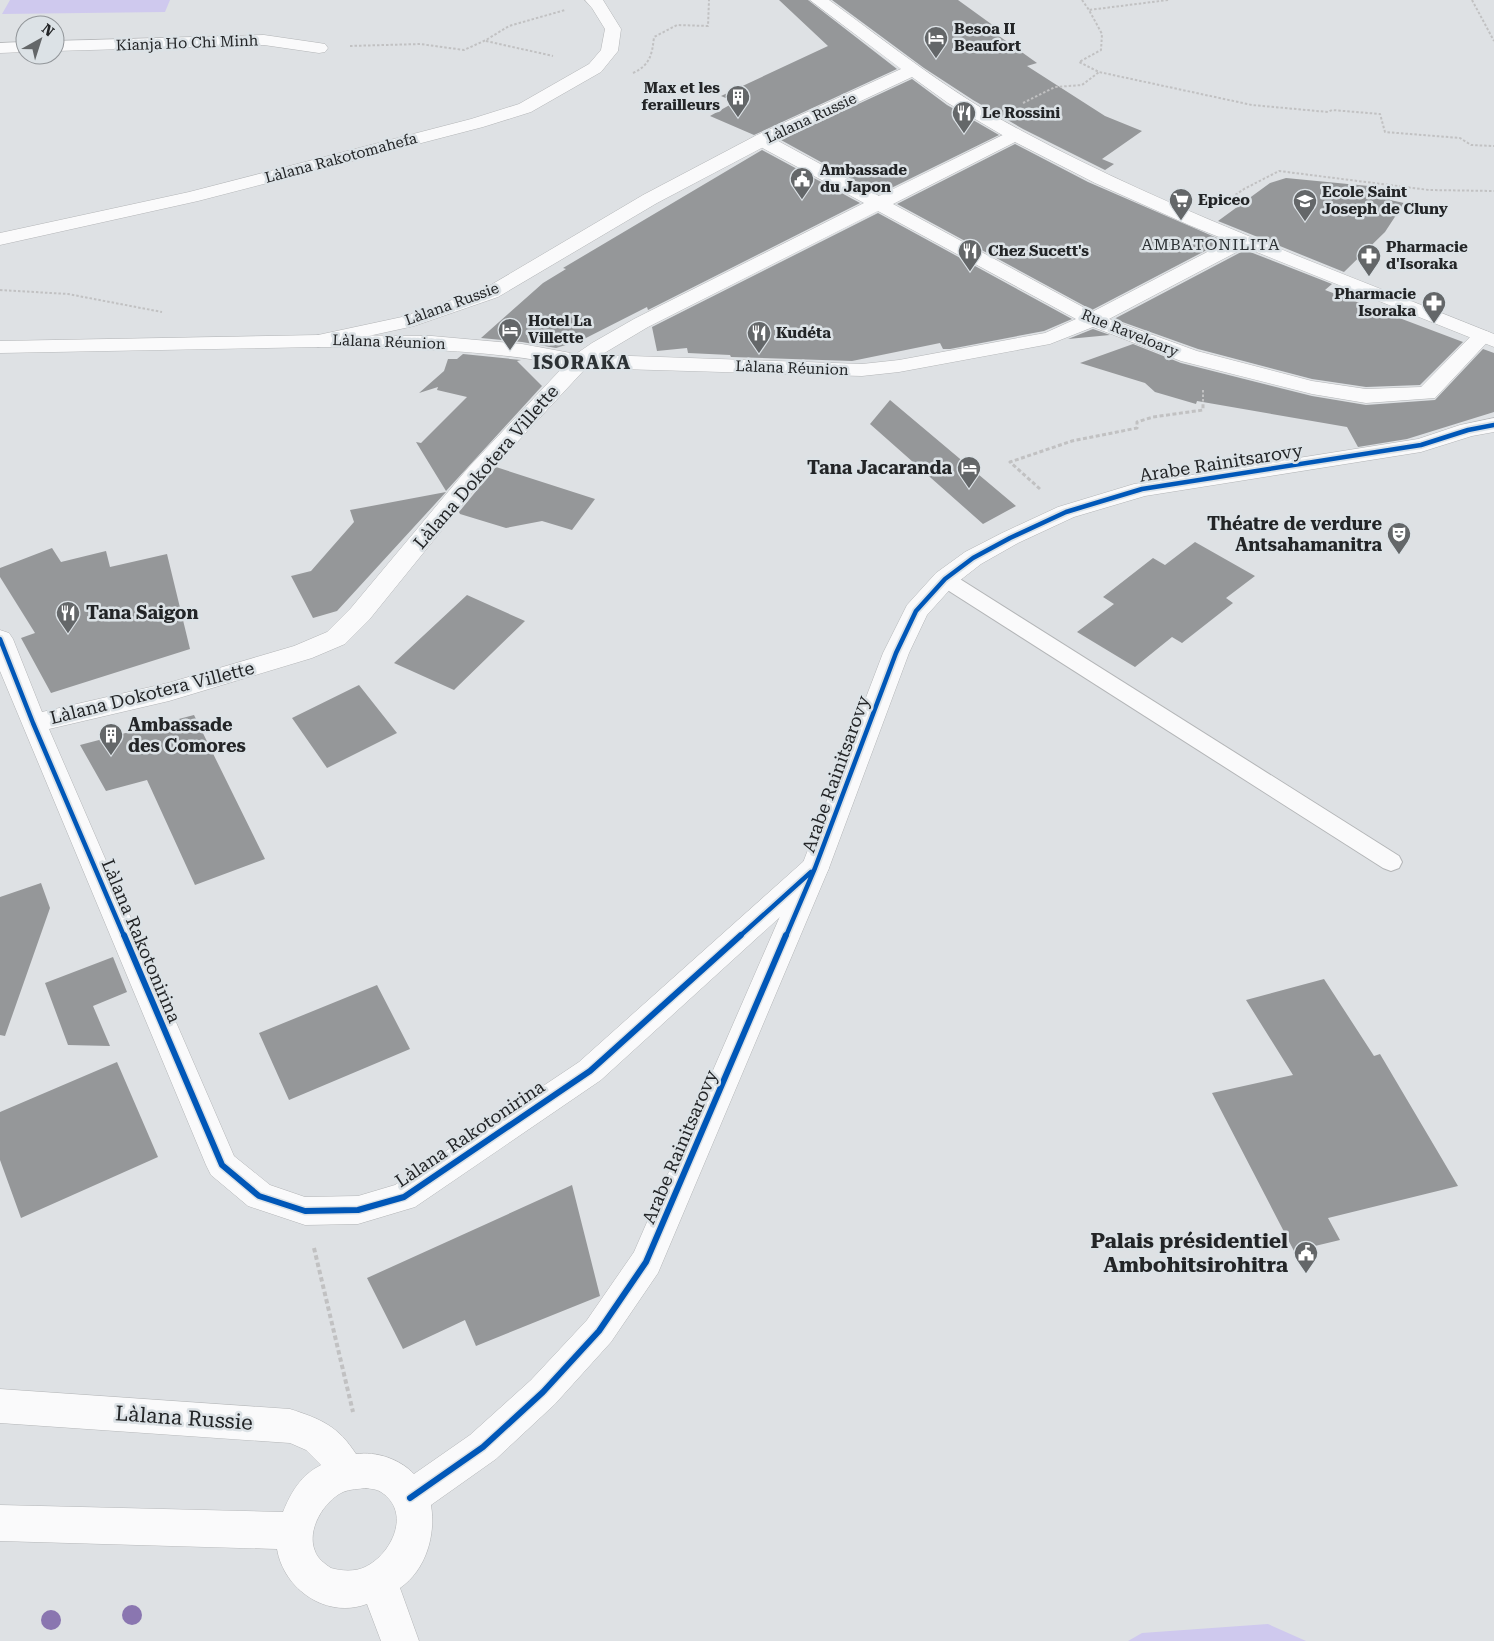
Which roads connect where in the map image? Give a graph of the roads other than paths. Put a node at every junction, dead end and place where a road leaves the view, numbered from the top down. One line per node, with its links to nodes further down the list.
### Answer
1 (818, 0): 7 (street)
2 (595, 1): 11 (street, Làlana Rakotomahefa)
3 (65, 46): 6 (street, Kianja Ho Chi Minh)
4 (15, 47): 5 (street)
5 (0, 48)
6 (320, 48)
7 (913, 70): 8 (street); 9 (street, Làlana Russie)
8 (1015, 136): 10 (street, Làlana Dokotera Villette); 12 (street)
9 (762, 140): 10 (street, Rue Raveloary); 15 (street, Làlana Russie)
10 (877, 204): 13 (street, Rue Raveloary); 17 (street, Làlana Dokotera Villette)
11 (0, 240)
12 (1243, 241): 13 (street, Làlana Réunion); 14 (street)
13 (1092, 320): 14 (street, Rue Raveloary); 17 (street, Làlana Réunion)
14 (1488, 339)
15 (318, 340): 16 (street, Làlana Russie); 17 (street, Làlana Réunion)
16 (0, 347)
17 (580, 361): 21 (street, Làlana Dokotera Villette)
18 (1494, 425): 19 (street, Arabe Rainitsarovy)
19 (946, 579): 22 (lane); 23 (street, Arabe Rainitsarovy)
20 (0, 639): 21 (street, Làlana Rakotonirina)
21 (33, 723): 23 (street, Làlana Rakotonirina)
22 (1390, 862)
23 (815, 868): 26 (street, Arabe Rainitsarovy)
24 (0, 1406): 25 (street, Làlana Russie)
25 (357, 1472): 26 (street); 28 (street)
26 (410, 1498): 29 (street)
27 (0, 1523): 28 (street)
28 (295, 1531): 29 (street)
29 (378, 1581): 30 (street)
30 (400, 1641)

